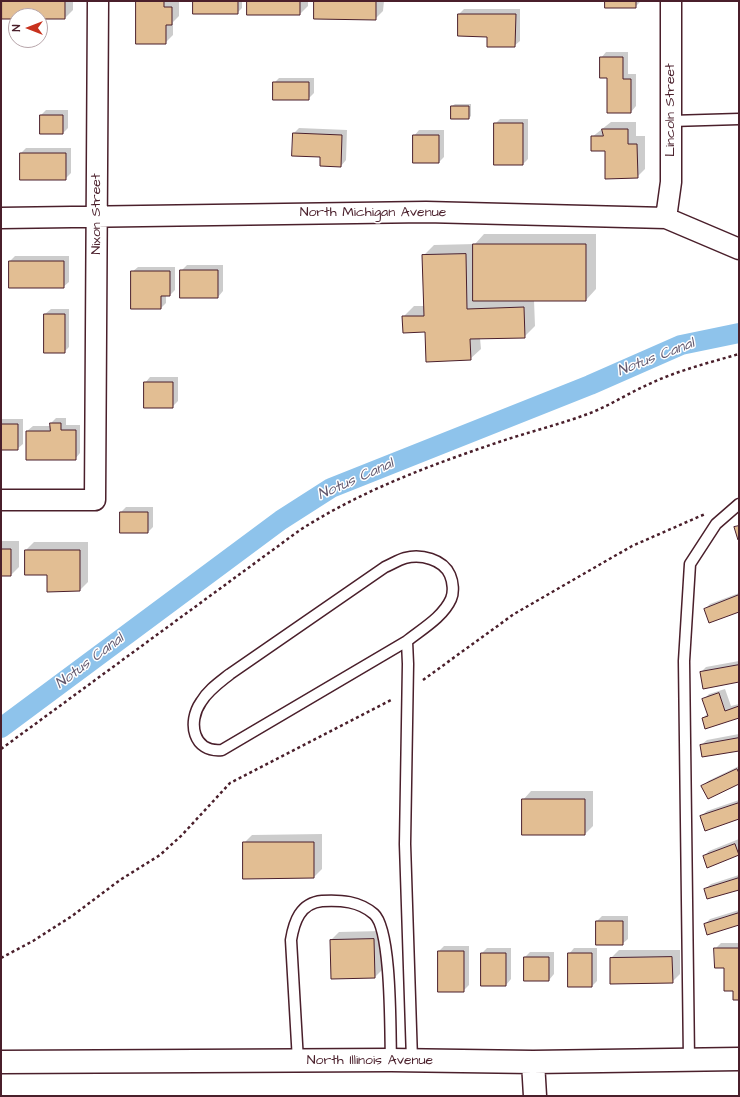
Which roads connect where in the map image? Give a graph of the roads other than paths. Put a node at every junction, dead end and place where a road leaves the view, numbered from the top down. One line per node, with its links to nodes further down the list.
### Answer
1 (98, 1): 5 (street, Nixon Street)
2 (671, 1): 4 (street, Lincoln Street)
3 (739, 119): 4 (lane)
4 (671, 121): 7 (street, Lincoln Street)
5 (97, 217): 6 (street, North Michigan Avenue); 7 (street, North Michigan Avenue); 9 (street, Nixon Street)
6 (1, 218)
7 (666, 218): 8 (street, North Michigan Avenue)
8 (739, 249)
9 (1, 500)
10 (739, 504): 14 (lane)
11 (406, 641): 11 (lane); 13 (lane)
12 (739, 1059): 14 (street, North Illinois Avenue)
13 (402, 1060): 15 (street, North Illinois Avenue); 15 (lane); 17 (street, North Illinois Avenue)
14 (689, 1060): 17 (street, North Illinois Avenue)
15 (298, 1061): 16 (street, North Illinois Avenue)
16 (1, 1062)
17 (533, 1062): 18 (street)
18 (535, 1096)

